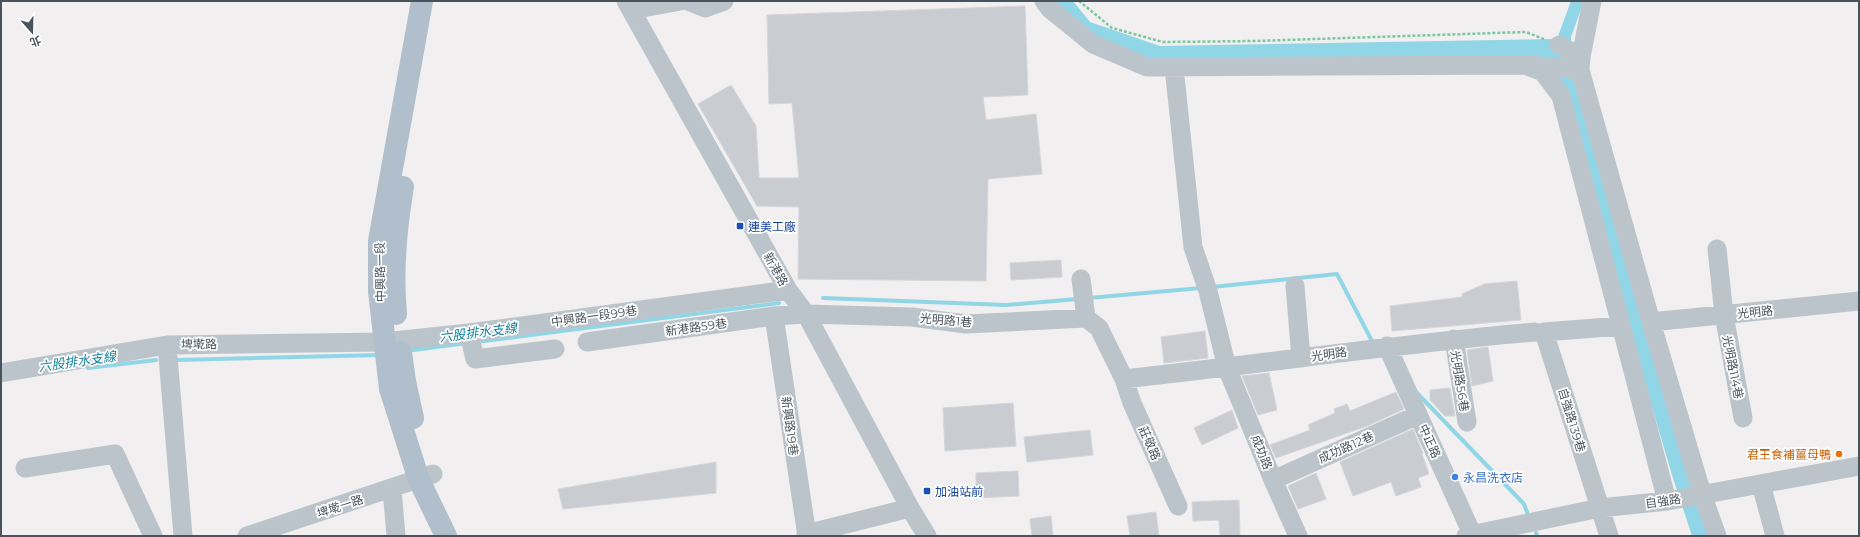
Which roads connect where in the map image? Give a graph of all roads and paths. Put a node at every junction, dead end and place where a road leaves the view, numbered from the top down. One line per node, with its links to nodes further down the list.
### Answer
1 (422, 1): 26 (main road, 中興路一段)
2 (436, 1): 26 (main road, 中興路一段)
3 (681, 1): 9 (street)
4 (688, 1): 5 (street)
5 (724, 1)
6 (1044, 1): 13 (street)
7 (1079, 1): 10 (path)
8 (1592, 1): 11 (street)
9 (629, 6): 16 (street, 新港路)
10 (1559, 45): 11 (street)
11 (1581, 63): 12 (street); 21 (street)
12 (1525, 65): 13 (street); 22 (street)
13 (1174, 67): 32 (street, 成功路)
14 (1717, 249): 19 (street, 光明路114巷)
15 (1295, 286): 31 (street)
16 (788, 290): 18 (street, 新港路); 24 (street, 中興路一段99巷)
17 (1859, 301): 19 (street, 光明路)
18 (806, 314): 20 (street, 新港路59巷); 34 (street, 光明路1巷); 47 (street, 新港路)
19 (1724, 315): 21 (street, 光明路); 36 (street, 光明路114巷)
20 (774, 316): 27 (street, 新港路59巷); 50 (street, 新興路19巷)
21 (1651, 322): 44 (street)
22 (1621, 326): 23 (street, 光明路); 45 (street)
23 (1539, 332): 25 (street, 光明路); 48 (street, 自強路139巷)
24 (469, 333): 26 (street, 中興路一段99巷); 29 (street)
25 (1454, 339): 30 (street, 光明路); 37 (street, 光明路56巷)
26 (391, 341): 28 (street, 埤墘路); 40 (main road, 中興路一段)
27 (587, 342)
28 (167, 345): 33 (street, 埤墘路); 52 (street)
29 (554, 349)
30 (1384, 351): 31 (street, 光明路); 35 (street, 中正路)
31 (1301, 358): 32 (street, 光明路)
32 (1227, 368): 34 (street, 光明路); 41 (street, 成功路)
33 (1, 373)
34 (1124, 379): 46 (street, 莊敬路)
35 (1418, 415): 41 (street, 成功路12巷); 59 (street, 中正路)
36 (1743, 418)
37 (1467, 422)
38 (1859, 466): 42 (street, 自強路)
39 (25, 468): 51 (street)
40 (426, 477): 43 (street, 埤墘一路); 55 (main road, 中興路一段); 56 (main road, 中興路一段)
41 (1273, 480): 58 (street, 成功路)
42 (1761, 484): 44 (street, 自強路); 62 (street)
43 (392, 489): 49 (street, 埤墘一路); 54 (street)
44 (1702, 494): 45 (street, 自強路); 61 (street)
45 (1667, 502): 48 (street, 自強路)
46 (1178, 506)
47 (910, 508): 50 (street); 57 (street, 新港路)
48 (1600, 508): 59 (street, 自強路); 60 (street, 自強路139巷)
49 (270, 532): 53 (street, 埤墘一路)
50 (807, 535)
51 (153, 536)
52 (183, 536)
53 (247, 536)
54 (396, 536)
55 (446, 536)
56 (461, 536)
57 (927, 536)
58 (1298, 536)
59 (1470, 536)
60 (1609, 536)
61 (1717, 536)
62 (1775, 536)

